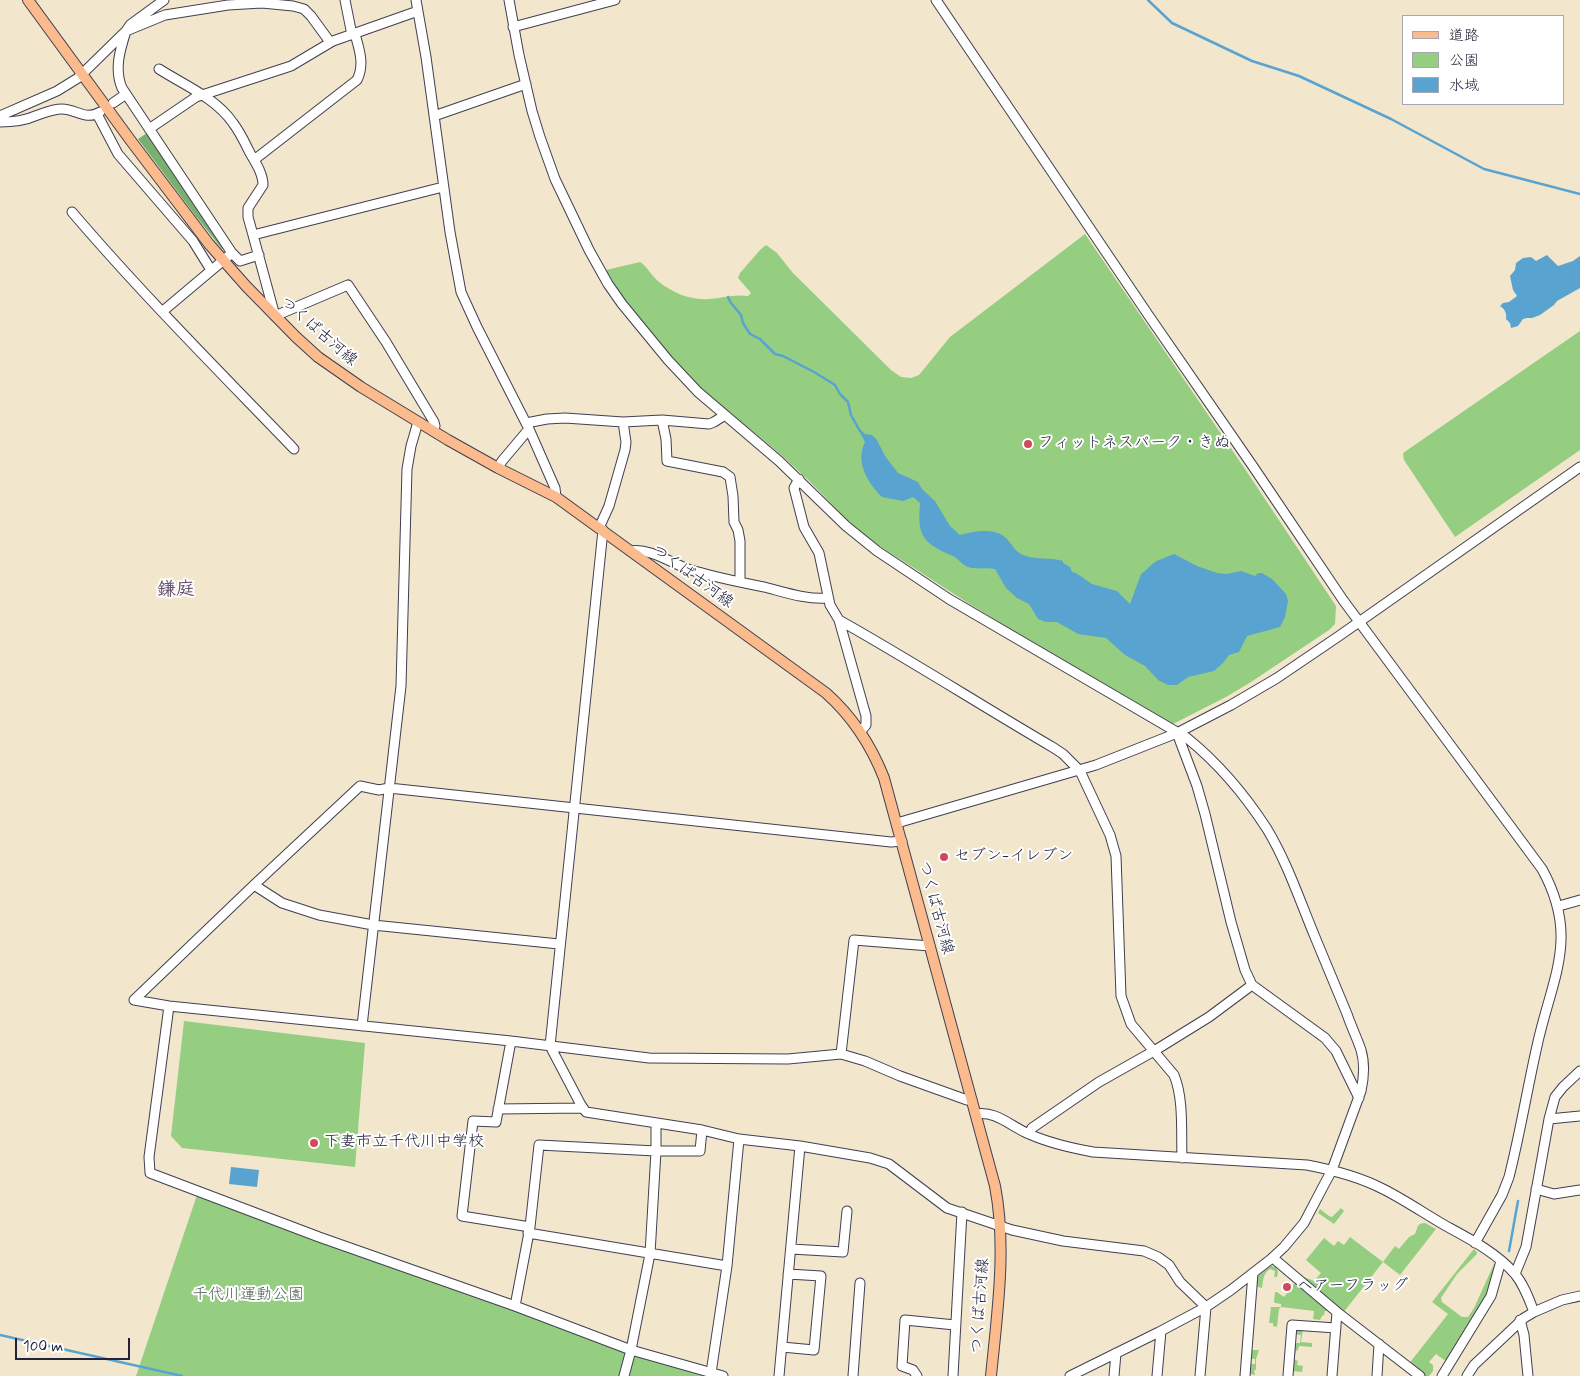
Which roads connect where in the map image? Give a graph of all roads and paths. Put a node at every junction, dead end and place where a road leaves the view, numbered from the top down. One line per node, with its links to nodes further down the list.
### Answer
1 (28, 0): 14 (main road, つくば古河線)
2 (164, 0): 10 (street)
3 (345, 0): 11 (street)
4 (416, 0): 8 (street)
5 (509, 0): 9 (street)
6 (615, 0): 9 (street)
7 (936, 0): 49 (street)
8 (418, 11): 11 (street); 20 (street)
9 (513, 27): 15 (street)
10 (126, 31): 12 (street); 14 (street); 16 (street)
11 (354, 34): 12 (street); 23 (street)
12 (330, 42): 17 (street)
13 (159, 69): 17 (street)
14 (82, 75): 19 (street); 29 (main road, つくば古河線)
15 (526, 84): 20 (street); 33 (street)
16 (126, 94): 18 (street); 22 (street)
17 (201, 94): 22 (street); 23 (street)
18 (113, 104)
19 (0, 116)
20 (434, 116): 24 (street)
21 (0, 122): 30 (street)
22 (149, 129): 27 (street)
23 (254, 160): 26 (street)
24 (443, 187): 26 (street); 37 (street)
25 (72, 212): 31 (street)
26 (253, 235): 28 (street)
27 (232, 253): 28 (street); 29 (street)
28 (259, 256): 32 (street)
29 (224, 261): 30 (street); 32 (main road, つくば古河線)
30 (211, 270): 31 (street)
31 (163, 311): 39 (street)
32 (275, 316): 35 (main road, つくば古河線); 38 (street)
33 (725, 415): 34 (street); 42 (street)
34 (662, 420): 36 (street); 46 (street)
35 (418, 422): 38 (main road, つくば古河線); 53 (street)
36 (623, 422): 37 (street); 44 (street)
37 (528, 426): 41 (street); 43 (street)
38 (432, 431): 41 (main road, つくば古河線)
39 (294, 449)
40 (1580, 467): 49 (street)
41 (498, 468): 43 (main road, つくば古河線)
42 (799, 479): 47 (street); 51 (street)
43 (556, 497): 44 (main road, つくば古河線)
44 (601, 529): 45 (main road, つくば古河線); 54 (street)
45 (630, 551): 46 (street); 50 (main road, つくば古河線)
46 (740, 582): 47 (street)
47 (828, 598): 48 (street)
48 (839, 620): 50 (street); 52 (street)
49 (1359, 622): 51 (street); 59 (street)
50 (861, 731): 55 (main road, つくば古河線)
51 (1177, 733): 52 (street); 63 (street); 71 (street)
52 (1080, 771): 55 (street); 68 (street)
53 (389, 788): 54 (street); 57 (street); 60 (street)
54 (575, 807): 56 (street); 61 (street)
55 (897, 824): 56 (main road, つくば古河線)
56 (902, 841): 62 (main road, つくば古河線)
57 (254, 885): 60 (street); 64 (street)
58 (1580, 900): 59 (street)
59 (1559, 906): 92 (street)
60 (373, 925): 61 (street); 65 (street)
61 (559, 944): 67 (street)
62 (930, 946): 69 (street); 72 (main road, つくば古河線)
63 (1252, 985): 68 (street); 71 (street)
64 (169, 1006): 65 (street); 103 (street)
65 (362, 1026): 66 (street)
66 (511, 1041): 67 (street); 74 (street)
67 (550, 1046): 69 (street); 73 (street)
68 (1154, 1051): 80 (street); 84 (street)
69 (841, 1054): 72 (street)
70 (1580, 1071): 77 (street)
71 (1358, 1098): 85 (street)
72 (972, 1100): 75 (main road, つくば古河線)
73 (582, 1108): 74 (street); 78 (street)
74 (498, 1109): 91 (street)
75 (976, 1114): 80 (street); 90 (main road, つくば古河線)
76 (1580, 1116): 77 (street)
77 (1549, 1119): 86 (street)
78 (656, 1123): 79 (street); 83 (street)
79 (702, 1130): 81 (street); 83 (street)
80 (1029, 1134): 84 (street)
81 (739, 1139): 82 (street); 97 (street)
82 (800, 1146): 89 (street); 93 (street)
83 (656, 1151): 91 (street); 94 (street)
84 (1182, 1158): 85 (street)
85 (1332, 1170): 92 (street); 95 (street)
86 (1536, 1189): 87 (street); 100 (street)
87 (1580, 1190)
88 (847, 1211): 93 (street)
89 (962, 1212): 90 (street); 108 (street)
90 (1000, 1225): 104 (street); 122 (main road, つくば古河線)
91 (529, 1230): 94 (street); 103 (street)
92 (1475, 1243): 96 (street)
93 (791, 1250): 99 (street)
94 (650, 1254): 97 (street); 113 (street)
95 (1273, 1258): 98 (street); 105 (street)
96 (1501, 1261): 100 (street); 132 (street)
97 (727, 1266): 115 (street)
98 (1254, 1273): 104 (street); 127 (street)
99 (788, 1274): 112 (street); 112 (street)
100 (1515, 1274): 106 (street)
101 (860, 1283): 119 (street)
102 (1580, 1296): 106 (street)
103 (516, 1306): 113 (street)
104 (1206, 1306): 110 (street); 126 (street)
105 (1338, 1312): 109 (street); 111 (street)
106 (1534, 1312): 107 (street)
107 (1520, 1320): 133 (street); 134 (street)
108 (956, 1325): 120 (street); 121 (street)
109 (1336, 1328): 128 (street); 129 (street)
110 (1161, 1331): 114 (street); 125 (street)
111 (1379, 1344): 130 (street); 131 (street)
112 (782, 1347): 118 (street)
113 (631, 1350): 115 (street); 116 (street)
114 (1116, 1353): 123 (street); 124 (street)
115 (711, 1373): 117 (street)
116 (624, 1376)
117 (723, 1376)
118 (779, 1376)
119 (853, 1376)
120 (917, 1376)
121 (953, 1376)
122 (991, 1376)
123 (1071, 1376)
124 (1114, 1376)
125 (1157, 1376)
126 (1200, 1376)
127 (1245, 1376)
128 (1288, 1376)
129 (1332, 1376)
130 (1377, 1376)
131 (1420, 1376)
132 (1442, 1376)
133 (1467, 1376)
134 (1528, 1376)

